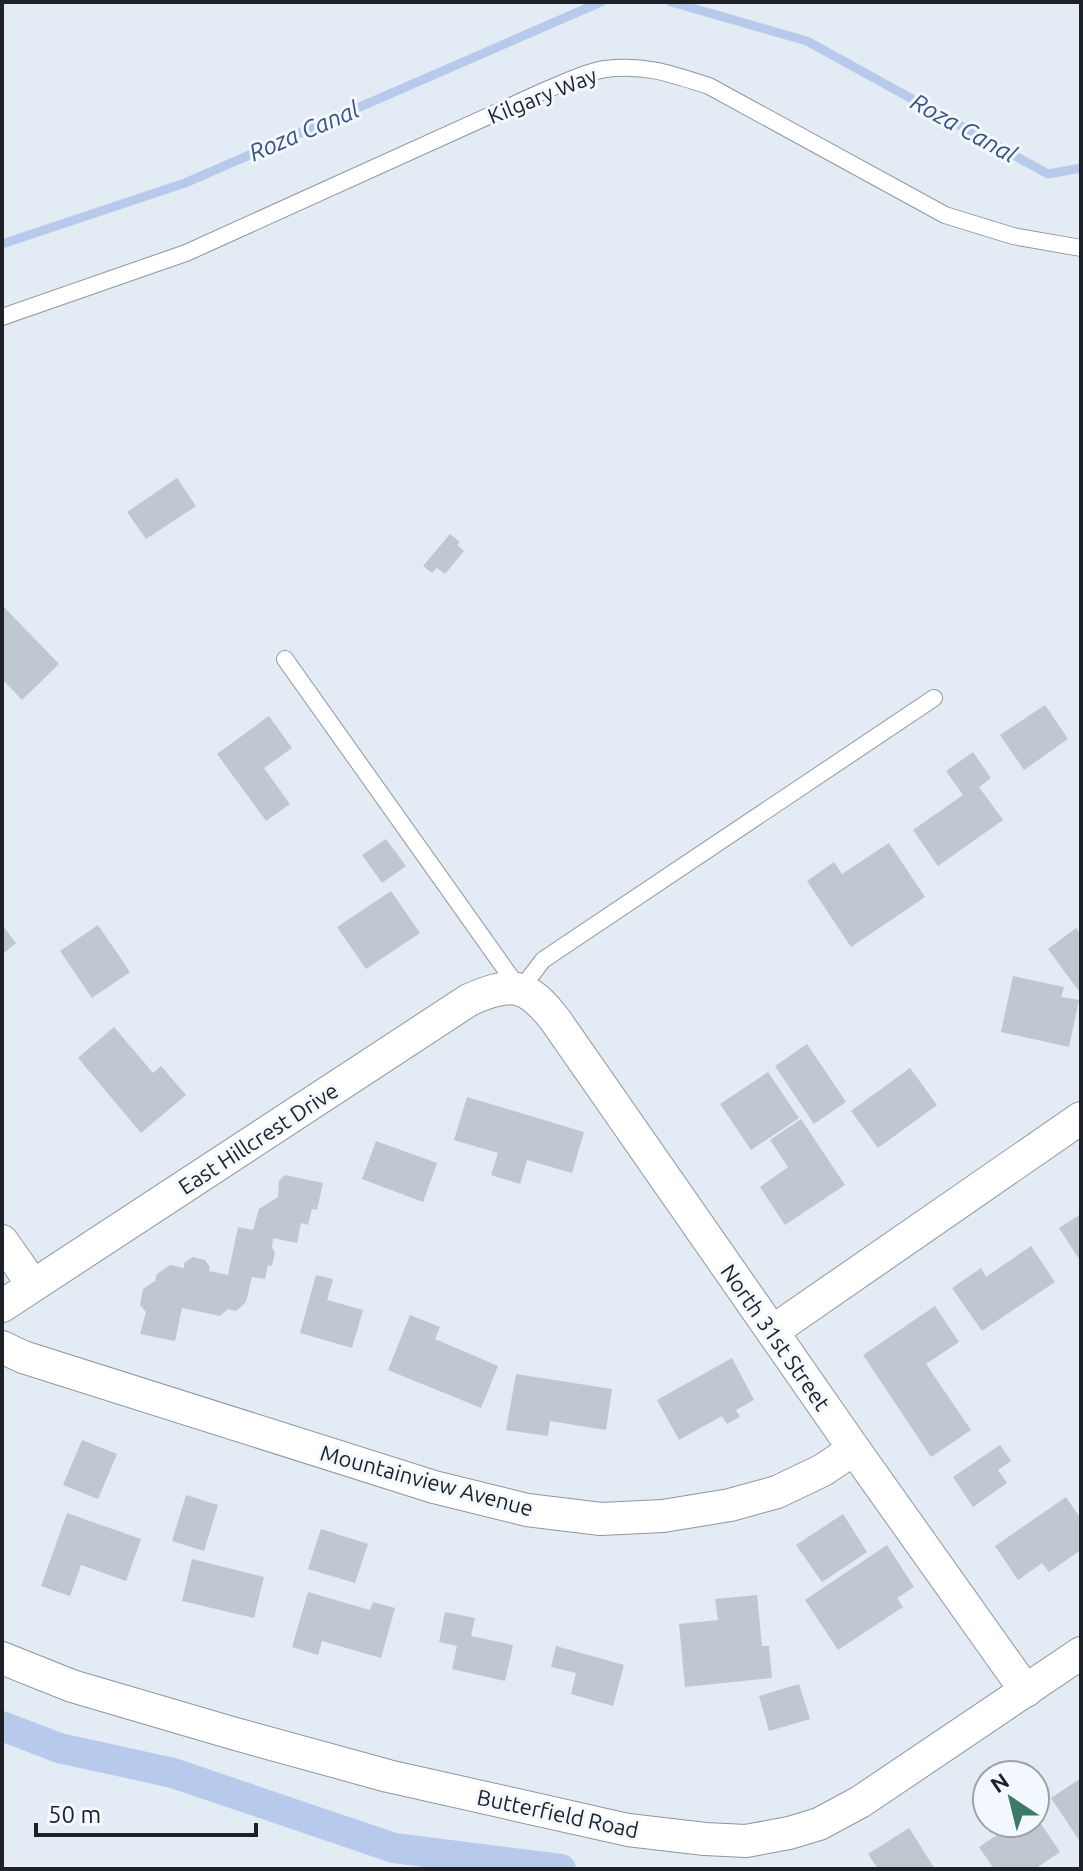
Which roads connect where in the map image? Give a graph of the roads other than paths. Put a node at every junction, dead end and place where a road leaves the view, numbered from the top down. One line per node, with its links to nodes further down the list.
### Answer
1 (1081, 248): 2 (lane, Kilgary Way)
2 (2, 317)
3 (285, 659): 5 (lane)
4 (934, 698): 5 (lane)
5 (520, 990): 8 (street, East Hillcrest Drive); 10 (street, North 31st Street)
6 (1081, 1118): 10 (street)
7 (2, 1241): 8 (street)
8 (33, 1285): 9 (street, East Hillcrest Drive)
9 (2, 1306)
10 (773, 1331): 12 (street, North 31st Street)
11 (2, 1347): 12 (street, Mountainview Avenue)
12 (854, 1449): 15 (street, North 31st Street)
13 (1081, 1653): 15 (street, Butterfield Road)
14 (2, 1658): 16 (street, Butterfield Road)
15 (1026, 1691): 16 (street, Butterfield Road)
16 (746, 1841): 17 (street)
17 (730, 1869)

